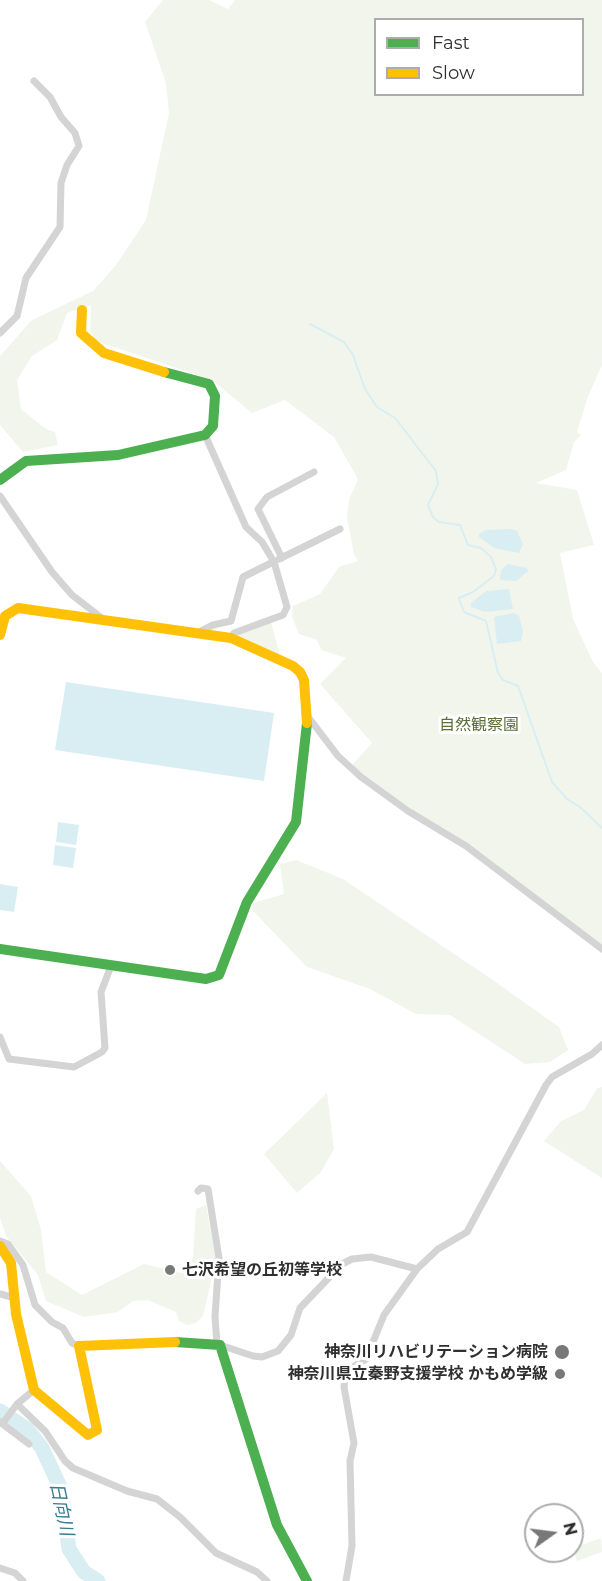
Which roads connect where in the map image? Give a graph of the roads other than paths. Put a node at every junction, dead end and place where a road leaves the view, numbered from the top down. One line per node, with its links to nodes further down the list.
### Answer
1 (34, 81): 3 (street)
2 (82, 310): 4 (street)
3 (0, 333)
4 (205, 435): 6 (street); 15 (street)
5 (314, 472): 9 (street)
6 (0, 480)
7 (0, 496): 12 (street)
8 (340, 529): 9 (street)
9 (277, 560): 11 (street)
10 (245, 565): 11 (street)
11 (248, 574): 13 (street)
12 (103, 619): 13 (street); 14 (street)
13 (197, 633): 15 (street)
14 (0, 635)
15 (231, 638): 16 (street)
16 (308, 717): 18 (street); 19 (street)
17 (0, 949): 19 (street)
18 (602, 949)
19 (111, 966): 20 (street)
20 (0, 1037)
21 (602, 1045): 25 (street)
22 (198, 1191): 28 (street)
23 (0, 1241): 29 (street)
24 (0, 1246): 27 (street)
25 (417, 1269): 28 (street); 38 (street)
26 (0, 1294): 27 (street)
27 (15, 1298): 30 (street)
28 (218, 1344): 29 (street); 37 (street)
29 (78, 1346): 30 (street)
30 (34, 1390): 31 (street)
31 (16, 1405): 32 (street); 36 (street)
32 (3, 1422): 33 (street)
33 (29, 1444)
34 (0, 1568): 35 (street)
35 (23, 1581)
36 (267, 1581)
37 (307, 1581)
38 (346, 1581)

